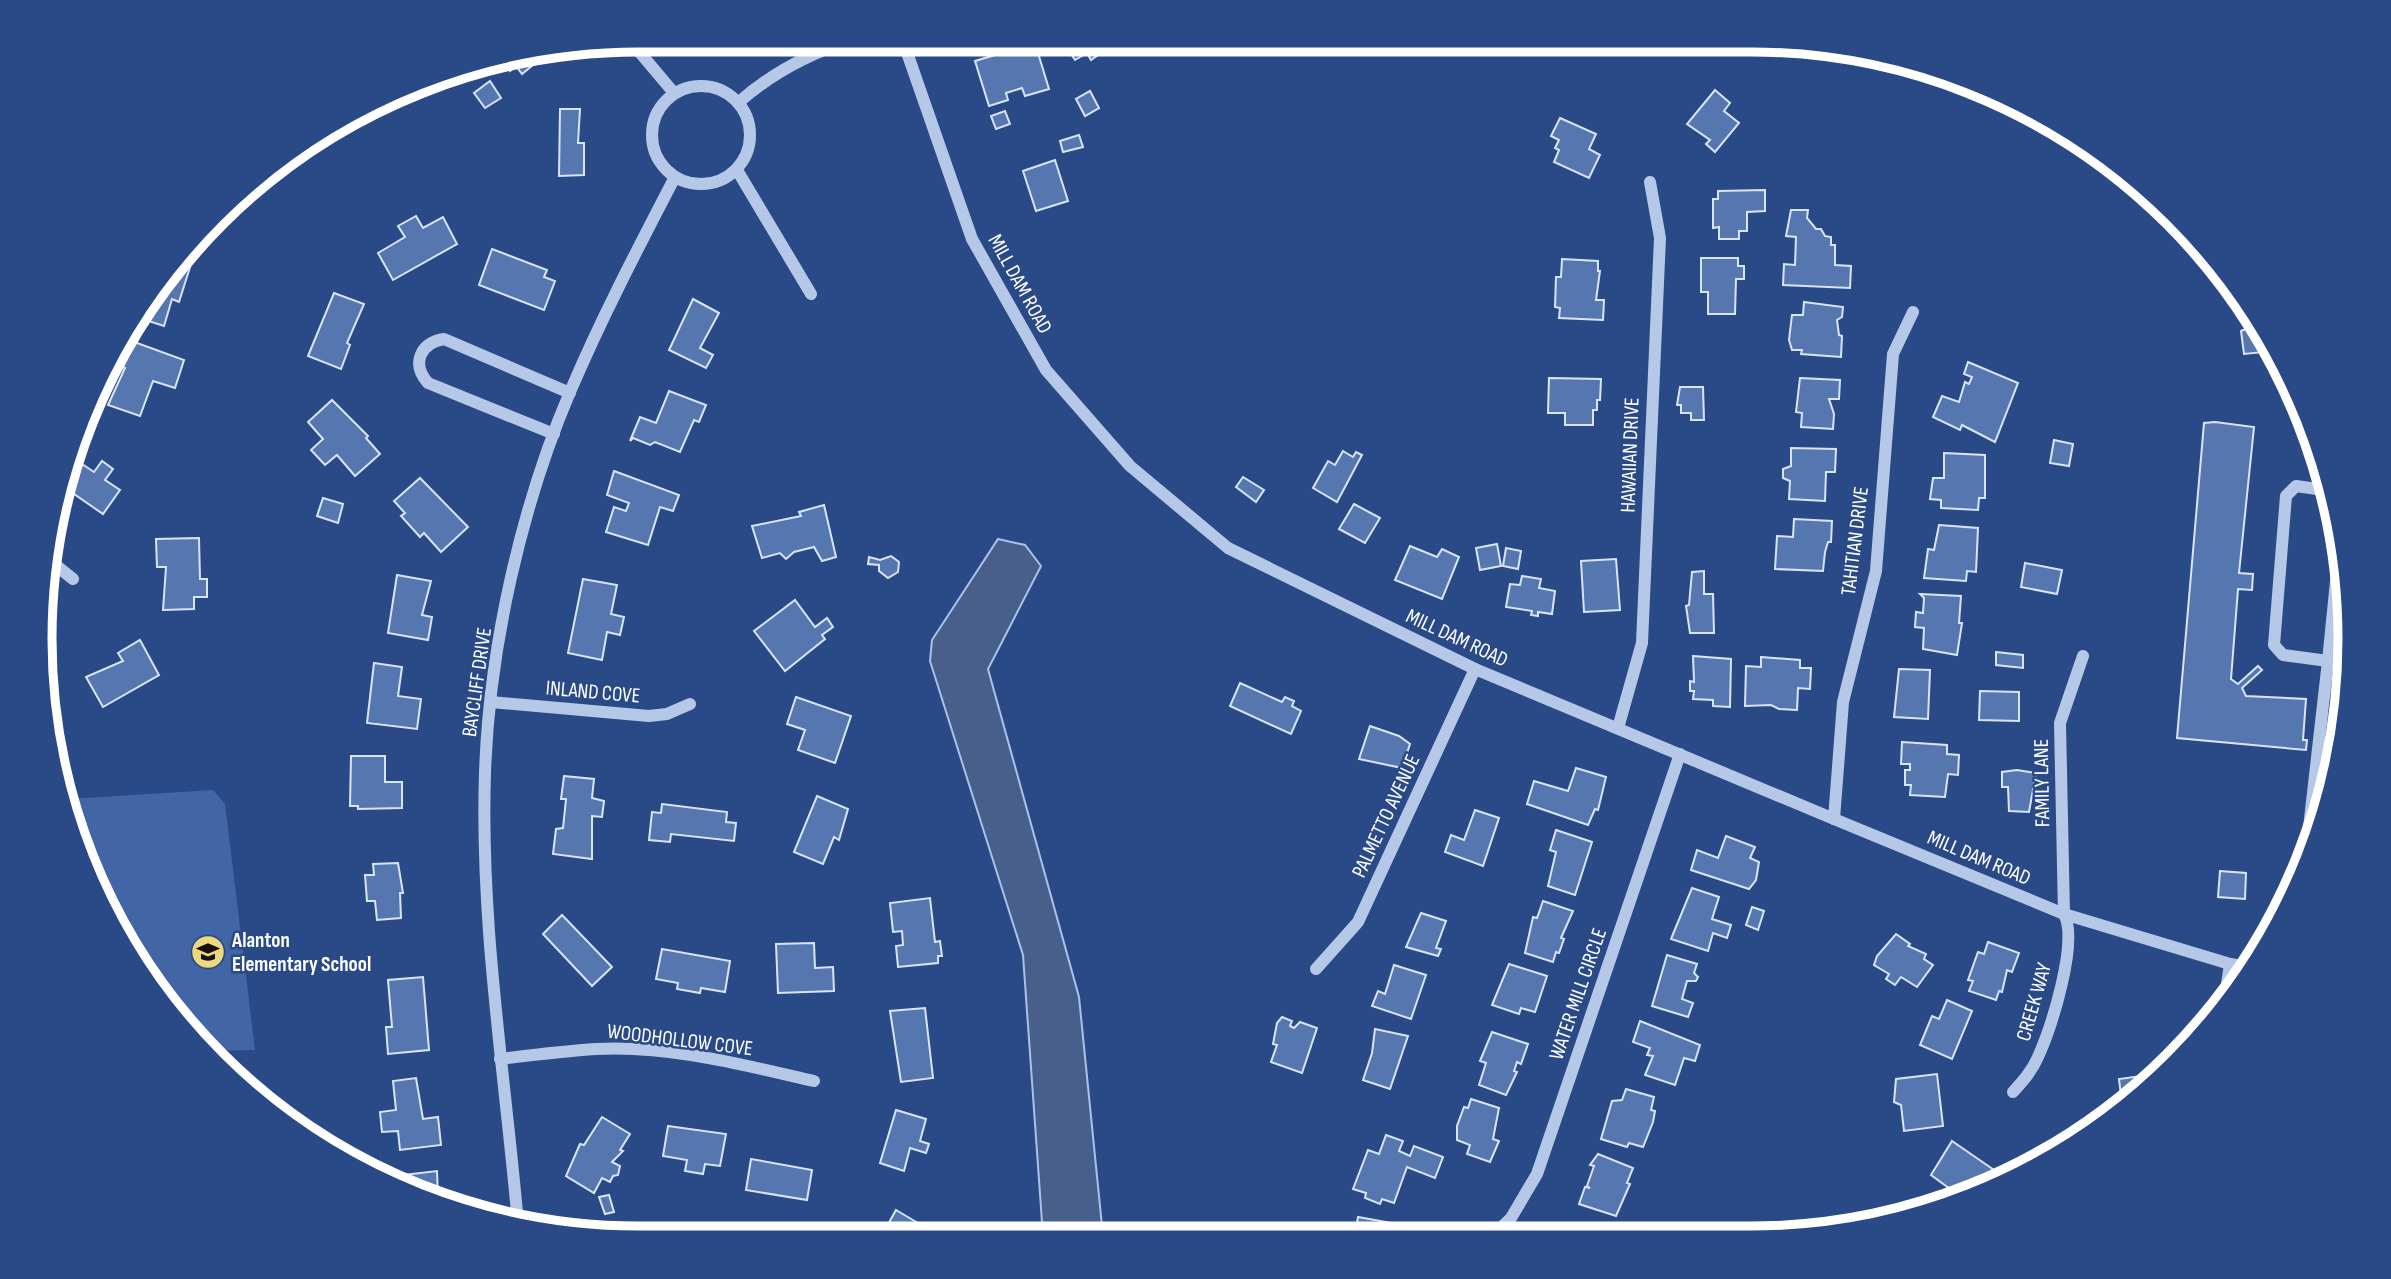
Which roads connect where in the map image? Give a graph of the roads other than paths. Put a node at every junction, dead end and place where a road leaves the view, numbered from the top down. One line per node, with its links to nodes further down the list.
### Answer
1 (639, 52): 4 (street)
2 (822, 52): 5 (street)
3 (907, 52): 19 (street, MILL DAM ROAD)
4 (674, 93): 5 (street); 7 (street)
5 (739, 102): 6 (street)
6 (737, 170): 7 (street); 9 (street)
7 (675, 177): 11 (street, BAYCLIFF DRIVE)
8 (1650, 182): 22 (street, HAWAIIAN DRIVE)
9 (811, 294)
10 (1913, 312): 25 (street, TAHITIAN DRIVE)
11 (570, 393): 12 (street, BAYCLIFF DRIVE); 12 (street)
12 (554, 434): 20 (street, BAYCLIFF DRIVE)
13 (2318, 489): 18 (street)
14 (58, 567): 15 (street)
15 (73, 579)
16 (2335, 586): 18 (street)
17 (2083, 656): 26 (street, FAMILY LANE)
18 (2328, 661): 24 (street)
19 (1475, 669): 22 (street, MILL DAM ROAD); 29 (street, PALMETTO AVENUE)
20 (491, 702): 21 (street, INLAND COVE); 31 (street, BAYCLIFF DRIVE)
21 (690, 704)
22 (1618, 728): 23 (street, MILL DAM ROAD)
23 (1679, 754): 25 (street, MILL DAM ROAD); 35 (street, WATER MILL CIRCLE)
24 (2310, 817)
25 (1834, 819): 26 (street, MILL DAM ROAD)
26 (2064, 914): 27 (street, MILL DAM ROAD); 33 (street, CREEK WAY)
27 (2230, 964): 28 (street, MILL DAM ROAD); 30 (street)
28 (2240, 966)
29 (1316, 969)
30 (2227, 983)
31 (500, 1059): 32 (street, WOODHOLLOW COVE); 34 (street, BAYCLIFF DRIVE)
32 (814, 1081)
33 (2013, 1092)
34 (517, 1213)
35 (1503, 1226)

